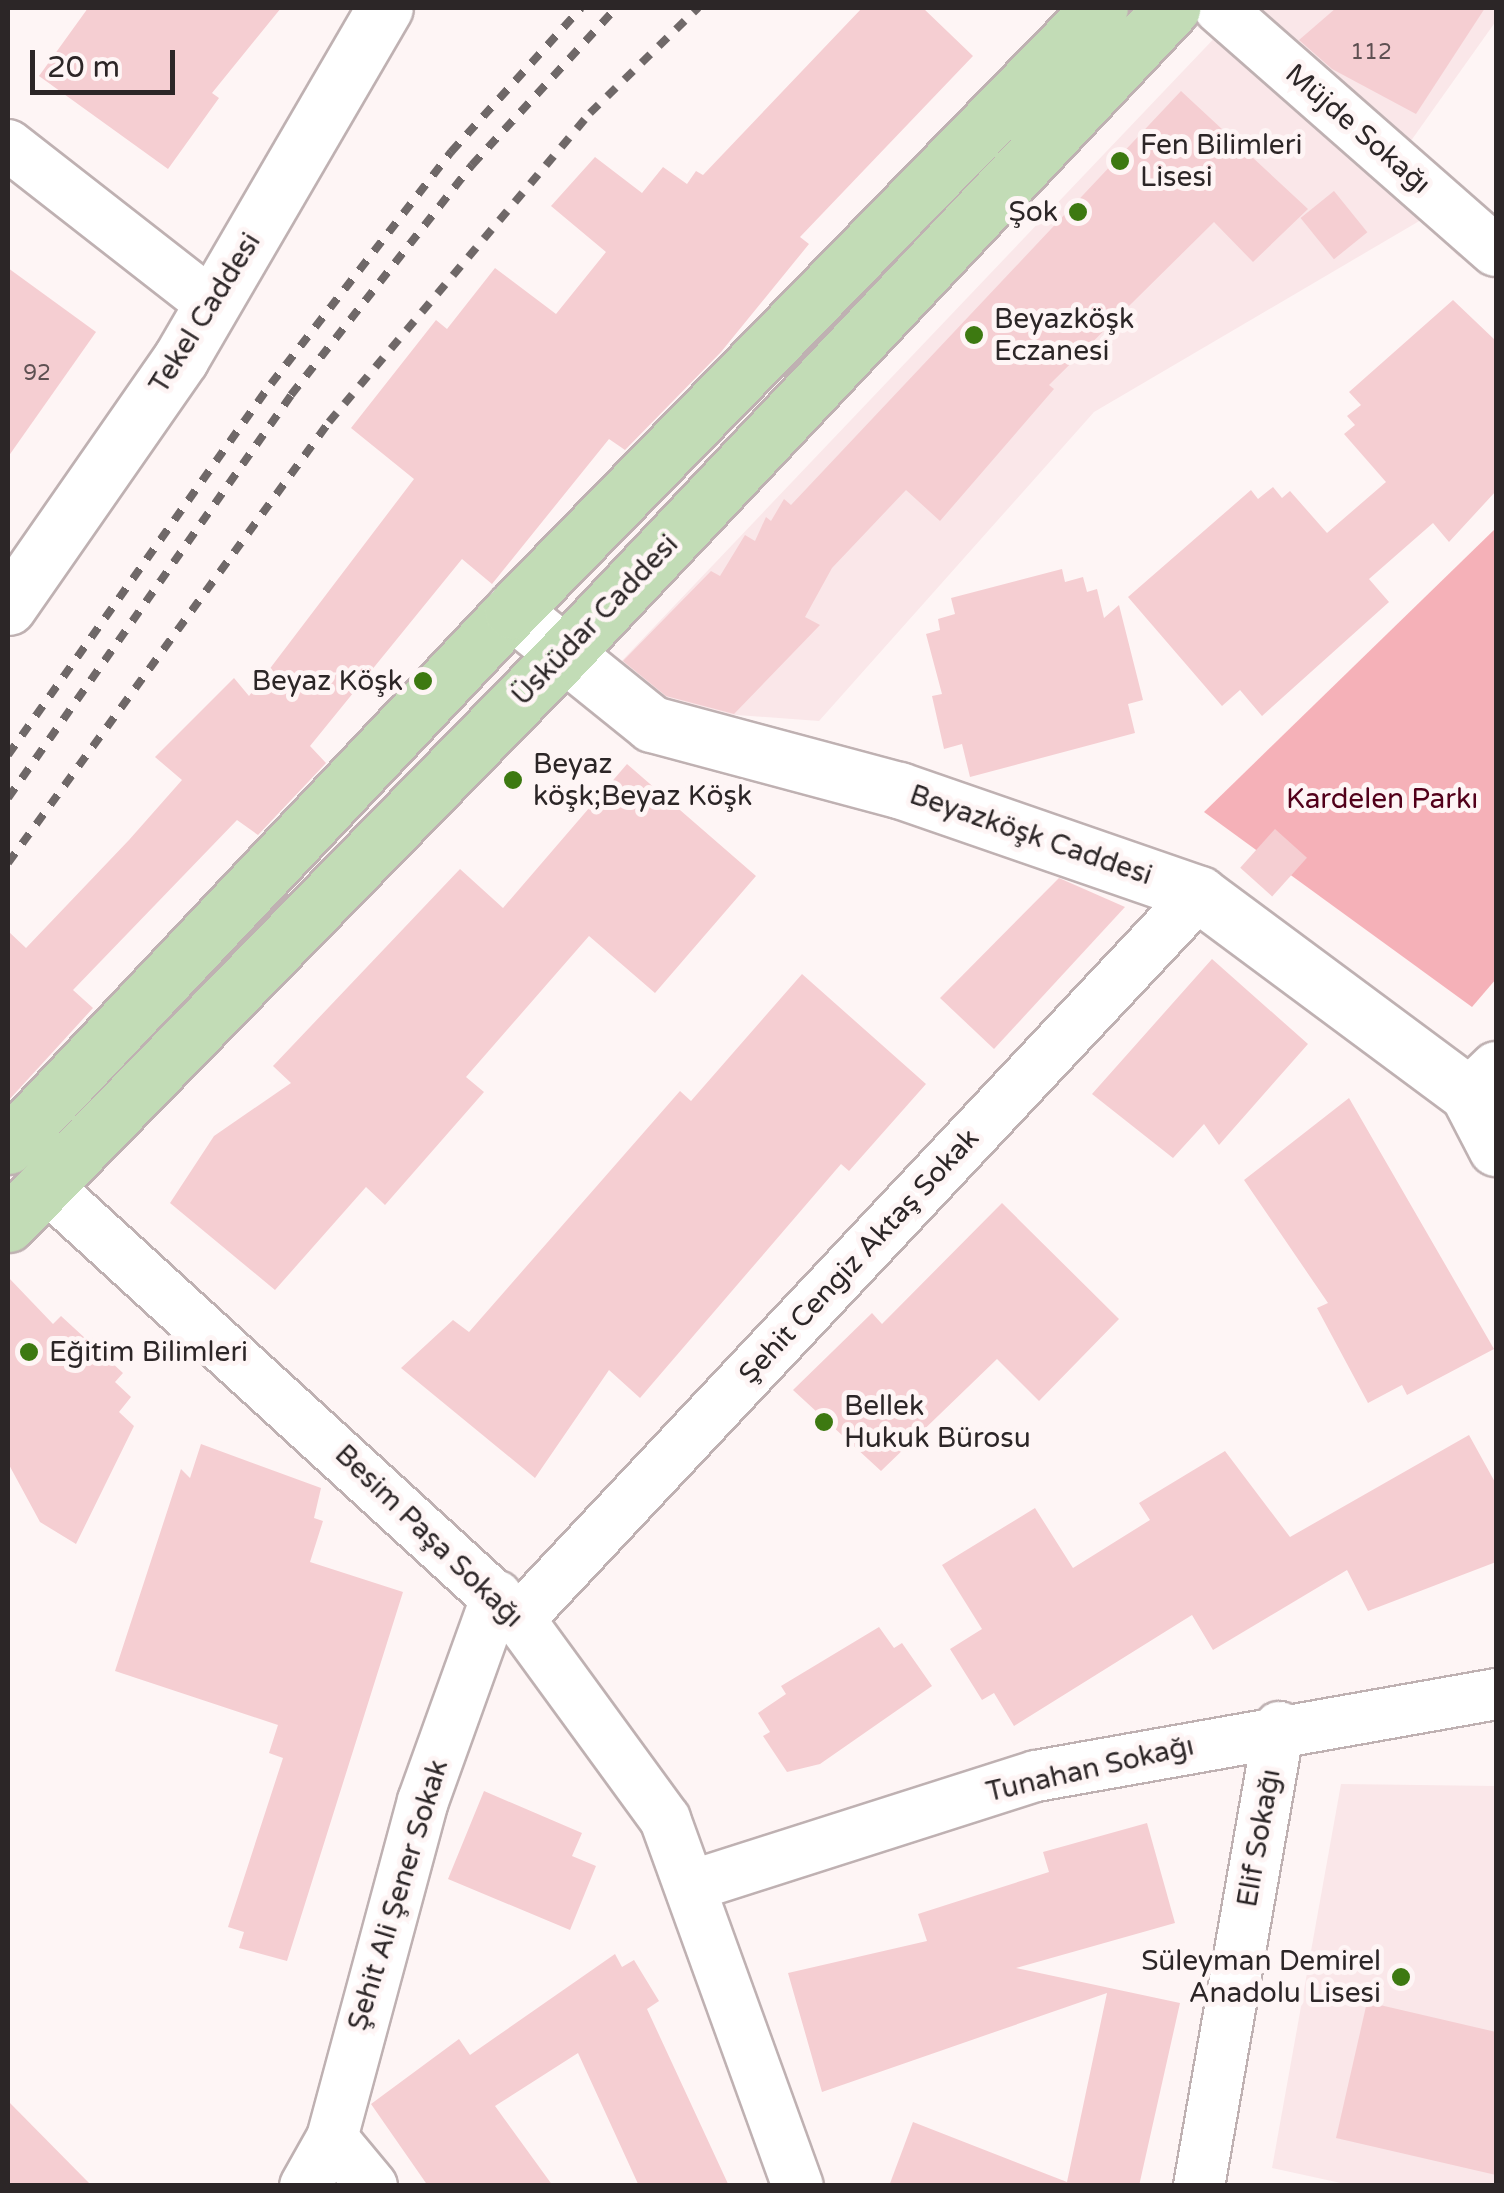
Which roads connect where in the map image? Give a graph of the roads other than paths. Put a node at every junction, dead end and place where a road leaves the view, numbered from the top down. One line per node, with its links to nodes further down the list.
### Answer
1 (386, 8): 7 (street, Tekel Caddesi)
2 (1100, 8): 9 (main road, Üsküdar Caddesi)
3 (1172, 8): 10 (main road, Üsküdar Caddesi)
4 (1219, 8): 6 (street, Müjde Sokağı)
5 (8, 145): 7 (street)
6 (1496, 250)
7 (213, 305): 8 (street, Tekel Caddesi)
8 (8, 607)
9 (512, 611): 10 (street, Beyazköşk Caddesi); 14 (main road, Üsküdar Caddesi)
10 (563, 655): 11 (street, Beyazköşk Caddesi); 14 (main road, Üsküdar Caddesi)
11 (1200, 894): 12 (street, Beyazköşk Caddesi); 16 (street, Şehit Cengiz Aktaş Sokak)
12 (1482, 1080): 13 (street, Beyazköşk Caddesi)
13 (1496, 1148)
14 (20, 1161): 15 (main road, Üsküdar Caddesi); 16 (street, Besim Paşa Sokağı)
15 (8, 1224)
16 (508, 1607): 19 (street, Besim Paşa Sokağı); 20 (street, Şehit Ali Şener Sokak)
17 (1496, 1694): 18 (street, Tunahan Sokağı)
18 (1279, 1728): 19 (street, Tunahan Sokağı); 24 (street, Elif Sokağı)
19 (694, 1885): 23 (street, Besim Paşa Sokağı)
20 (332, 2138): 21 (street, Şehit Ali Şener Sokak); 22 (street)
21 (305, 2186)
22 (372, 2186)
23 (798, 2186)
24 (1199, 2186)

